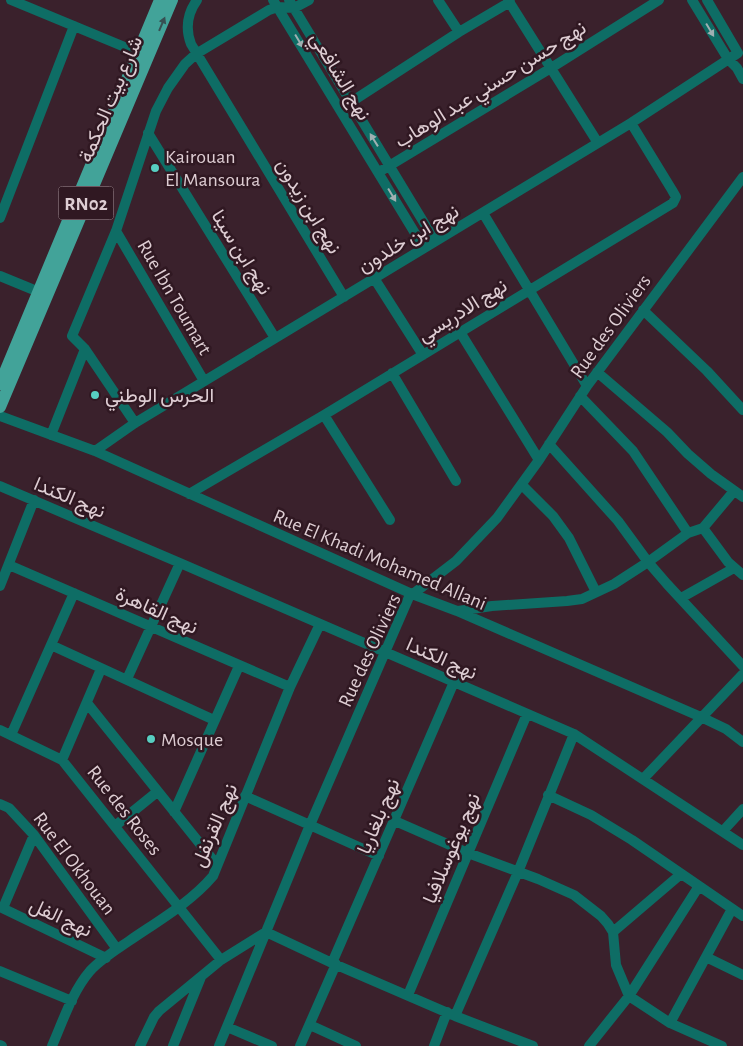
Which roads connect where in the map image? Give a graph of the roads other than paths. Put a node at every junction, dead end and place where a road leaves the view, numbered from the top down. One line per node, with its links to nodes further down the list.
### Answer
1 (11, 0): 13 (street)
2 (160, 0): 16 (main road, شارع بيت الحكمة / RN02)
3 (172, 0): 16 (main road, شارع بيت الحكمة / RN02, one-way to 3)
4 (197, 0): 17 (street, نهج ابن زيدون)
5 (309, 0): 12 (street)
6 (438, 0): 14 (street)
7 (659, 0): 19 (street, نهج حسن حسني عبد الوهاب)
8 (692, 0): 18 (street, one-way to 18)
9 (707, 0): 15 (street)
10 (509, 1): 14 (street); 19 (street)
11 (275, 4): 12 (street); 17 (street); 22 (street, نهج الشافعي, one-way to 22)
12 (291, 4): 21 (street, نهج الشافعي)
13 (74, 26): 16 (street); 30 (street)
14 (459, 32): 21 (street)
15 (738, 53): 18 (street, نهج ابن خلدون); 20 (street)
16 (143, 54): 37 (main road, شارع بيت الحكمة / RN02); 50 (main road, شارع بيت الحكمة / RN02)
17 (196, 54): 24 (street); 38 (street, نهج ابن زيدون)
18 (728, 59): 20 (street); 23 (street, نهج ابن خلدون)
19 (551, 68): 25 (street); 26 (street, نهج حسن حسني عبد الوهاب)
20 (741, 74)
21 (350, 102): 22 (street); 26 (street, نهج الشافعي, one-way to 21)
22 (340, 109): 27 (street, نهج الشافعي)
23 (631, 123): 25 (street, نهج ابن خلدون); 36 (street, نهج الادريسي)
24 (148, 133): 31 (street); 41 (street, نهج ابن سينا)
25 (598, 144): 29 (street, نهج ابن خلدون)
26 (390, 166): 27 (street, نهج حسن حسني عبد الوهاب); 32 (street, نهج الشافعي)
27 (379, 172): 33 (street, نهج الشافعي, one-way to 33)
28 (743, 177): 39 (street, Rue des Oliviers)
29 (483, 213): 32 (street, نهج ابن خلدون); 36 (street)
30 (0, 218)
31 (116, 232): 42 (street); 47 (street, Rue Ibn Toumart)
32 (435, 241): 33 (street, نهج ابن خلدون)
33 (424, 248): 35 (street, نهج ابن خلدون)
34 (0, 276): 37 (street)
35 (374, 278): 38 (street, نهج ابن خلدون); 43 (street)
36 (528, 290): 40 (street, نهج الادريسي); 48 (street)
37 (39, 292): 46 (main road, شارع بيت الحكمة / RN02)
38 (344, 297): 41 (street, نهج ابن خلدون)
39 (643, 310): 44 (street, Rue des Oliviers); 51 (street)
40 (460, 332): 43 (street, نهج الادريسي); 58 (street)
41 (275, 338): 47 (street, نهج ابن خلدون)
42 (85, 349): 54 (street); 55 (street)
43 (423, 355): 45 (street, نهج الادريسي)
44 (597, 372): 48 (street, Rue des Oliviers); 63 (street)
45 (392, 373): 52 (street, نهج الادريسي); 59 (street)
46 (1, 379)
47 (204, 381): 54 (street, نهج ابن خلدون)
48 (587, 386): 49 (street, Rue des Oliviers)
49 (580, 396): 56 (street, Rue des Oliviers); 67 (street)
50 (0, 407)
51 (743, 410)
52 (324, 415): 62 (street, نهج الادريسي); 65 (street)
53 (0, 416): 55 (street, Rue El Khadi Mohamed Allani)
54 (134, 423): 57 (street, نهج ابن خلدون)
55 (51, 434): 57 (street, Rue El Khadi Mohamed Allani)
56 (549, 444): 58 (street, Rue des Oliviers); 68 (street)
57 (95, 451): 62 (street, Rue El Khadi Mohamed Allani)
58 (539, 460): 60 (street, Rue des Oliviers)
59 (456, 481)
60 (522, 485): 73 (street); 75 (street, Rue des Oliviers)
61 (0, 486): 64 (street, نهج الكندا)
62 (189, 494): 75 (street, Rue El Khadi Mohamed Allani)
63 (738, 494): 66 (street)
64 (34, 500): 69 (street, نهج الكندا); 70 (street)
65 (390, 520)
66 (703, 528): 67 (street); 71 (street)
67 (688, 533): 68 (street)
68 (648, 562): 73 (street); 76 (street)
69 (180, 563): 78 (street, نهج الكندا); 79 (street)
70 (9, 565): 72 (street); 74 (street, نهج القاهرة)
71 (740, 572): 76 (street)
72 (0, 586)
73 (596, 592): 77 (street)
74 (74, 593): 79 (street, نهج القاهرة); 80 (street)
75 (412, 594): 77 (street, Rue El Khadi Mohamed Allani); 81 (street, Rue des Oliviers)
76 (681, 598): 83 (street)
77 (457, 611): 91 (street, Rue El Khadi Mohamed Allani)
78 (320, 624): 81 (street, نهج الكندا); 88 (street, نهج القرنفل)
79 (150, 627): 82 (street, نهج القاهرة); 86 (street)
80 (51, 645): 84 (street); 95 (street)
81 (385, 652): 87 (street, نهج الكندا); 106 (street, Rue des Oliviers)
82 (239, 666): 88 (street, نهج القاهرة); 92 (street)
83 (743, 666)
84 (101, 669): 86 (street); 89 (street)
85 (743, 674): 91 (street)
86 (127, 679): 92 (street)
87 (454, 682): 90 (street, نهج الكندا); 105 (street, نهج بلغاريا)
88 (290, 687): 101 (street, نهج القرنفل)
89 (87, 703): 97 (street); 99 (street)
90 (527, 714): 94 (street, نهج الكندا); 111 (street, نهج يوغوسلافيا)
91 (701, 717): 96 (street, Rue El Khadi Mohamed Allani); 98 (street)
92 (214, 720): 104 (street)
93 (0, 730): 95 (street, Rue des Roses)
94 (574, 734): 98 (street, نهج الكندا); 100 (street)
95 (11, 735): 97 (street, Rue des Roses)
96 (743, 742)
97 (62, 760): 107 (street, Rue des Roses)
98 (643, 779): 108 (street, نهج الكندا)
99 (157, 792): 104 (street); 107 (street)
100 (548, 795): 114 (street); 115 (street)
101 (245, 796): 106 (street); 113 (street, نهج القرنفل)
102 (0, 804): 109 (street, Rue El Okhouan)
103 (743, 810): 108 (street)
104 (174, 812): 113 (street)
105 (395, 821): 111 (street); 112 (street, نهج بلغاريا)
106 (310, 825): 112 (street); 121 (street, Rue des Oliviers)
107 (115, 826): 118 (street, Rue des Roses)
108 (723, 831): 110 (street, نهج الكندا)
109 (34, 835): 117 (street); 123 (street, Rue El Okhouan)
110 (743, 845)
111 (468, 853): 114 (street); 131 (street, نهج يوغوسلافيا)
112 (379, 856): 127 (street, نهج بلغاريا)
113 (217, 865): 118 (street, نهج القرنفل)
114 (518, 872): 122 (street); 134 (street)
115 (681, 874): 116 (street); 122 (street)
116 (699, 886): 119 (street); 132 (street)
117 (1, 908): 125 (street, نهج الفل)
118 (178, 908): 123 (street, نهج القرنفل); 126 (street, Rue des Roses)
119 (732, 910): 120 (street); 124 (street)
120 (743, 916)
121 (266, 932): 126 (street); 127 (street); 137 (street, Rue des Oliviers)
122 (613, 932): 132 (street)
123 (117, 949): 125 (street, نهج القرنفل)
124 (706, 957): 129 (street); 135 (street)
125 (106, 958): 133 (street, نهج القرنفل)
126 (221, 960): 130 (street)
127 (334, 963): 131 (street); 136 (street, نهج بلغاريا)
128 (0, 971): 133 (street)
129 (743, 975)
130 (201, 976): 140 (street); 141 (street)
131 (408, 995): 134 (street)
132 (629, 996): 135 (street); 148 (street)
133 (72, 1001): 139 (street, نهج القرنفل)
134 (451, 1014): 146 (street); 147 (street)
135 (670, 1023): 149 (street)
136 (310, 1025): 138 (street); 144 (street, نهج بلغاريا)
137 (227, 1027): 142 (street, Rue des Oliviers); 143 (street)
138 (345, 1044): 145 (street)
139 (52, 1046)
140 (140, 1046)
141 (173, 1046)
142 (219, 1046)
143 (272, 1046)
144 (300, 1046)
145 (356, 1046)
146 (434, 1046)
147 (533, 1046)
148 (589, 1046)
149 (722, 1046)

